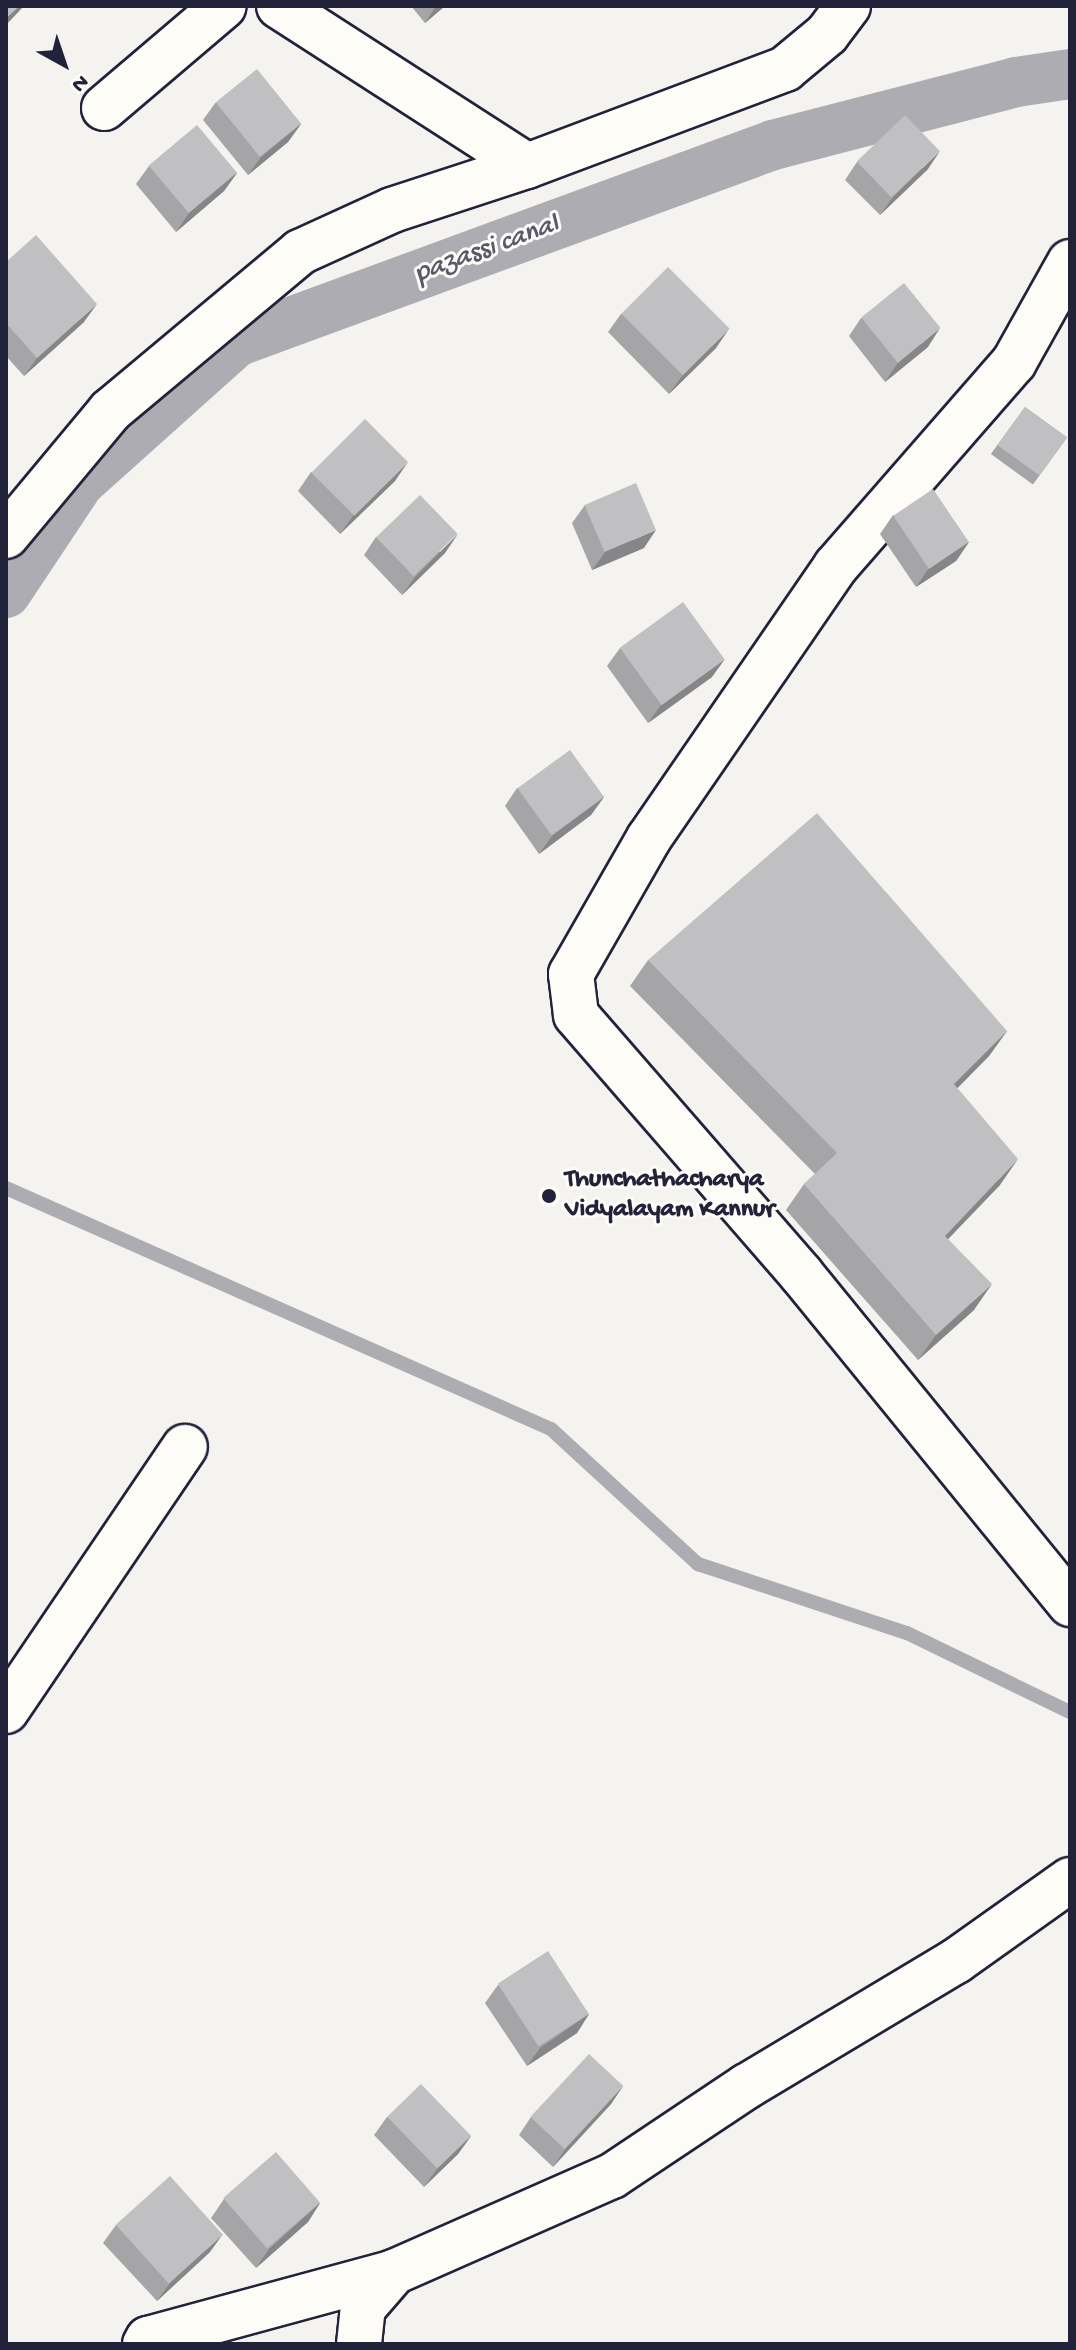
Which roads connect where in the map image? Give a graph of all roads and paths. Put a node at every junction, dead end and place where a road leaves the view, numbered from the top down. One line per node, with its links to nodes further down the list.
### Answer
1 (224, 6): 4 (street)
2 (279, 6): 5 (street)
3 (848, 6): 5 (street)
4 (104, 108)
5 (527, 166): 7 (street)
6 (1070, 262): 9 (street)
7 (6, 536)
8 (185, 1447): 10 (street)
9 (1070, 1604)
10 (6, 1711)
11 (1070, 1880): 12 (street)
12 (394, 2272): 13 (street); 14 (street)
13 (145, 2344)
14 (359, 2344)

